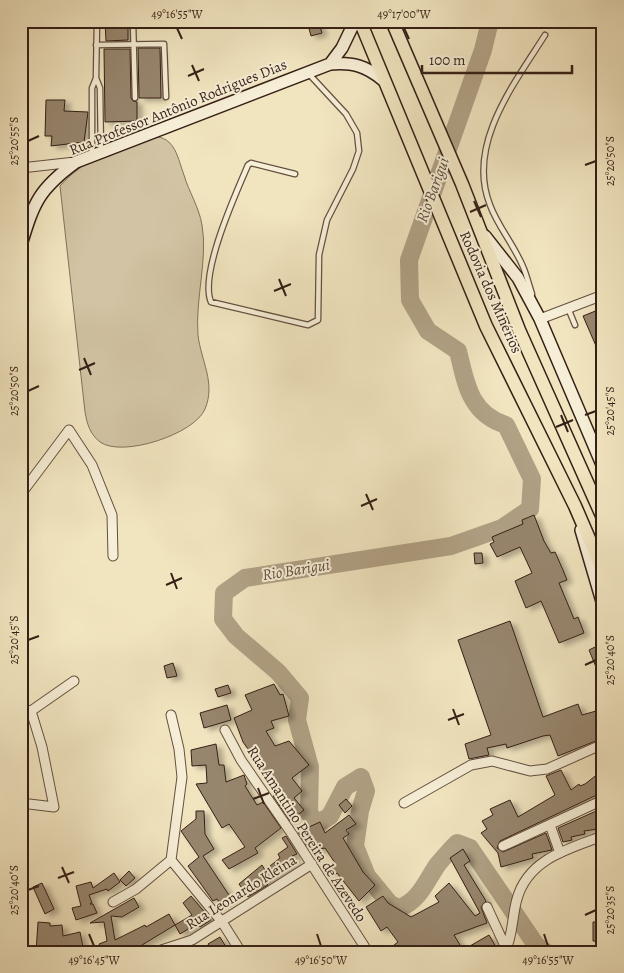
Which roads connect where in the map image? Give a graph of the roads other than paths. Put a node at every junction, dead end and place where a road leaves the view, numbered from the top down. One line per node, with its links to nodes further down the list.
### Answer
1 (97, 21): 9 (lane)
2 (133, 21): 8 (lane)
3 (355, 21): 10 (main road)
4 (360, 21): 13 (main road, Rodovia dos Minérios)
5 (409, 21): 6 (lane)
6 (394, 25): 20 (main road, Rodovia dos Minérios)
7 (545, 35): 24 (lane)
8 (133, 44): 9 (lane); 14 (lane); 15 (lane)
9 (96, 45): 12 (lane)
10 (330, 64): 11 (main road, Rua Professor Antônio Rodrigues Dias); 13 (main road, Rua Professor Antônio Rodrigues Dias)
11 (308, 72): 16 (main road, Rua Professor Antônio Rodrigues Dias); 19 (lane)
12 (96, 78): 16 (lane); 16 (lane)
13 (383, 80): 28 (main road, Rodovia dos Minérios)
14 (166, 97)
15 (135, 98)
16 (96, 154): 17 (main road, Rua Professor Antônio Rodrigues Dias)
17 (76, 162): 18 (street); 21 (main road, Rua Professor Antônio Rodrigues Dias)
18 (21, 168)
19 (295, 174)
20 (481, 232): 24 (main road); 29 (main road, Rodovia dos Minérios)
21 (21, 245)
22 (603, 296): 23 (street)
23 (568, 308): 24 (street); 25 (lane)
24 (540, 319): 26 (main road)
25 (575, 324)
26 (603, 467)
27 (21, 494): 30 (street)
28 (575, 506): 31 (main road, Rodovia dos Minérios); 32 (main road)
29 (603, 518)
30 (113, 556)
31 (603, 571)
32 (603, 605)
33 (74, 681): 34 (street)
34 (26, 710): 39 (street)
35 (171, 715): 45 (street)
36 (225, 730): 46 (street, Rua Amantino Pereira de Azevedo)
37 (603, 744): 40 (street)
38 (603, 800): 41 (street)
39 (21, 803)
40 (404, 803)
41 (550, 825): 43 (street); 44 (street)
42 (603, 836): 44 (street)
43 (503, 846)
44 (560, 852): 50 (street)
45 (171, 860): 47 (street); 49 (street)
46 (312, 864): 49 (street, Rua Leonardo Kleina); 53 (street, Rua Amantino Pereira de Azevedo)
47 (113, 902)
48 (488, 907): 50 (street)
49 (222, 922): 51 (street, Rua Leonardo Kleina); 52 (street)
50 (506, 950)
51 (155, 952)
52 (241, 952)
53 (368, 952)

